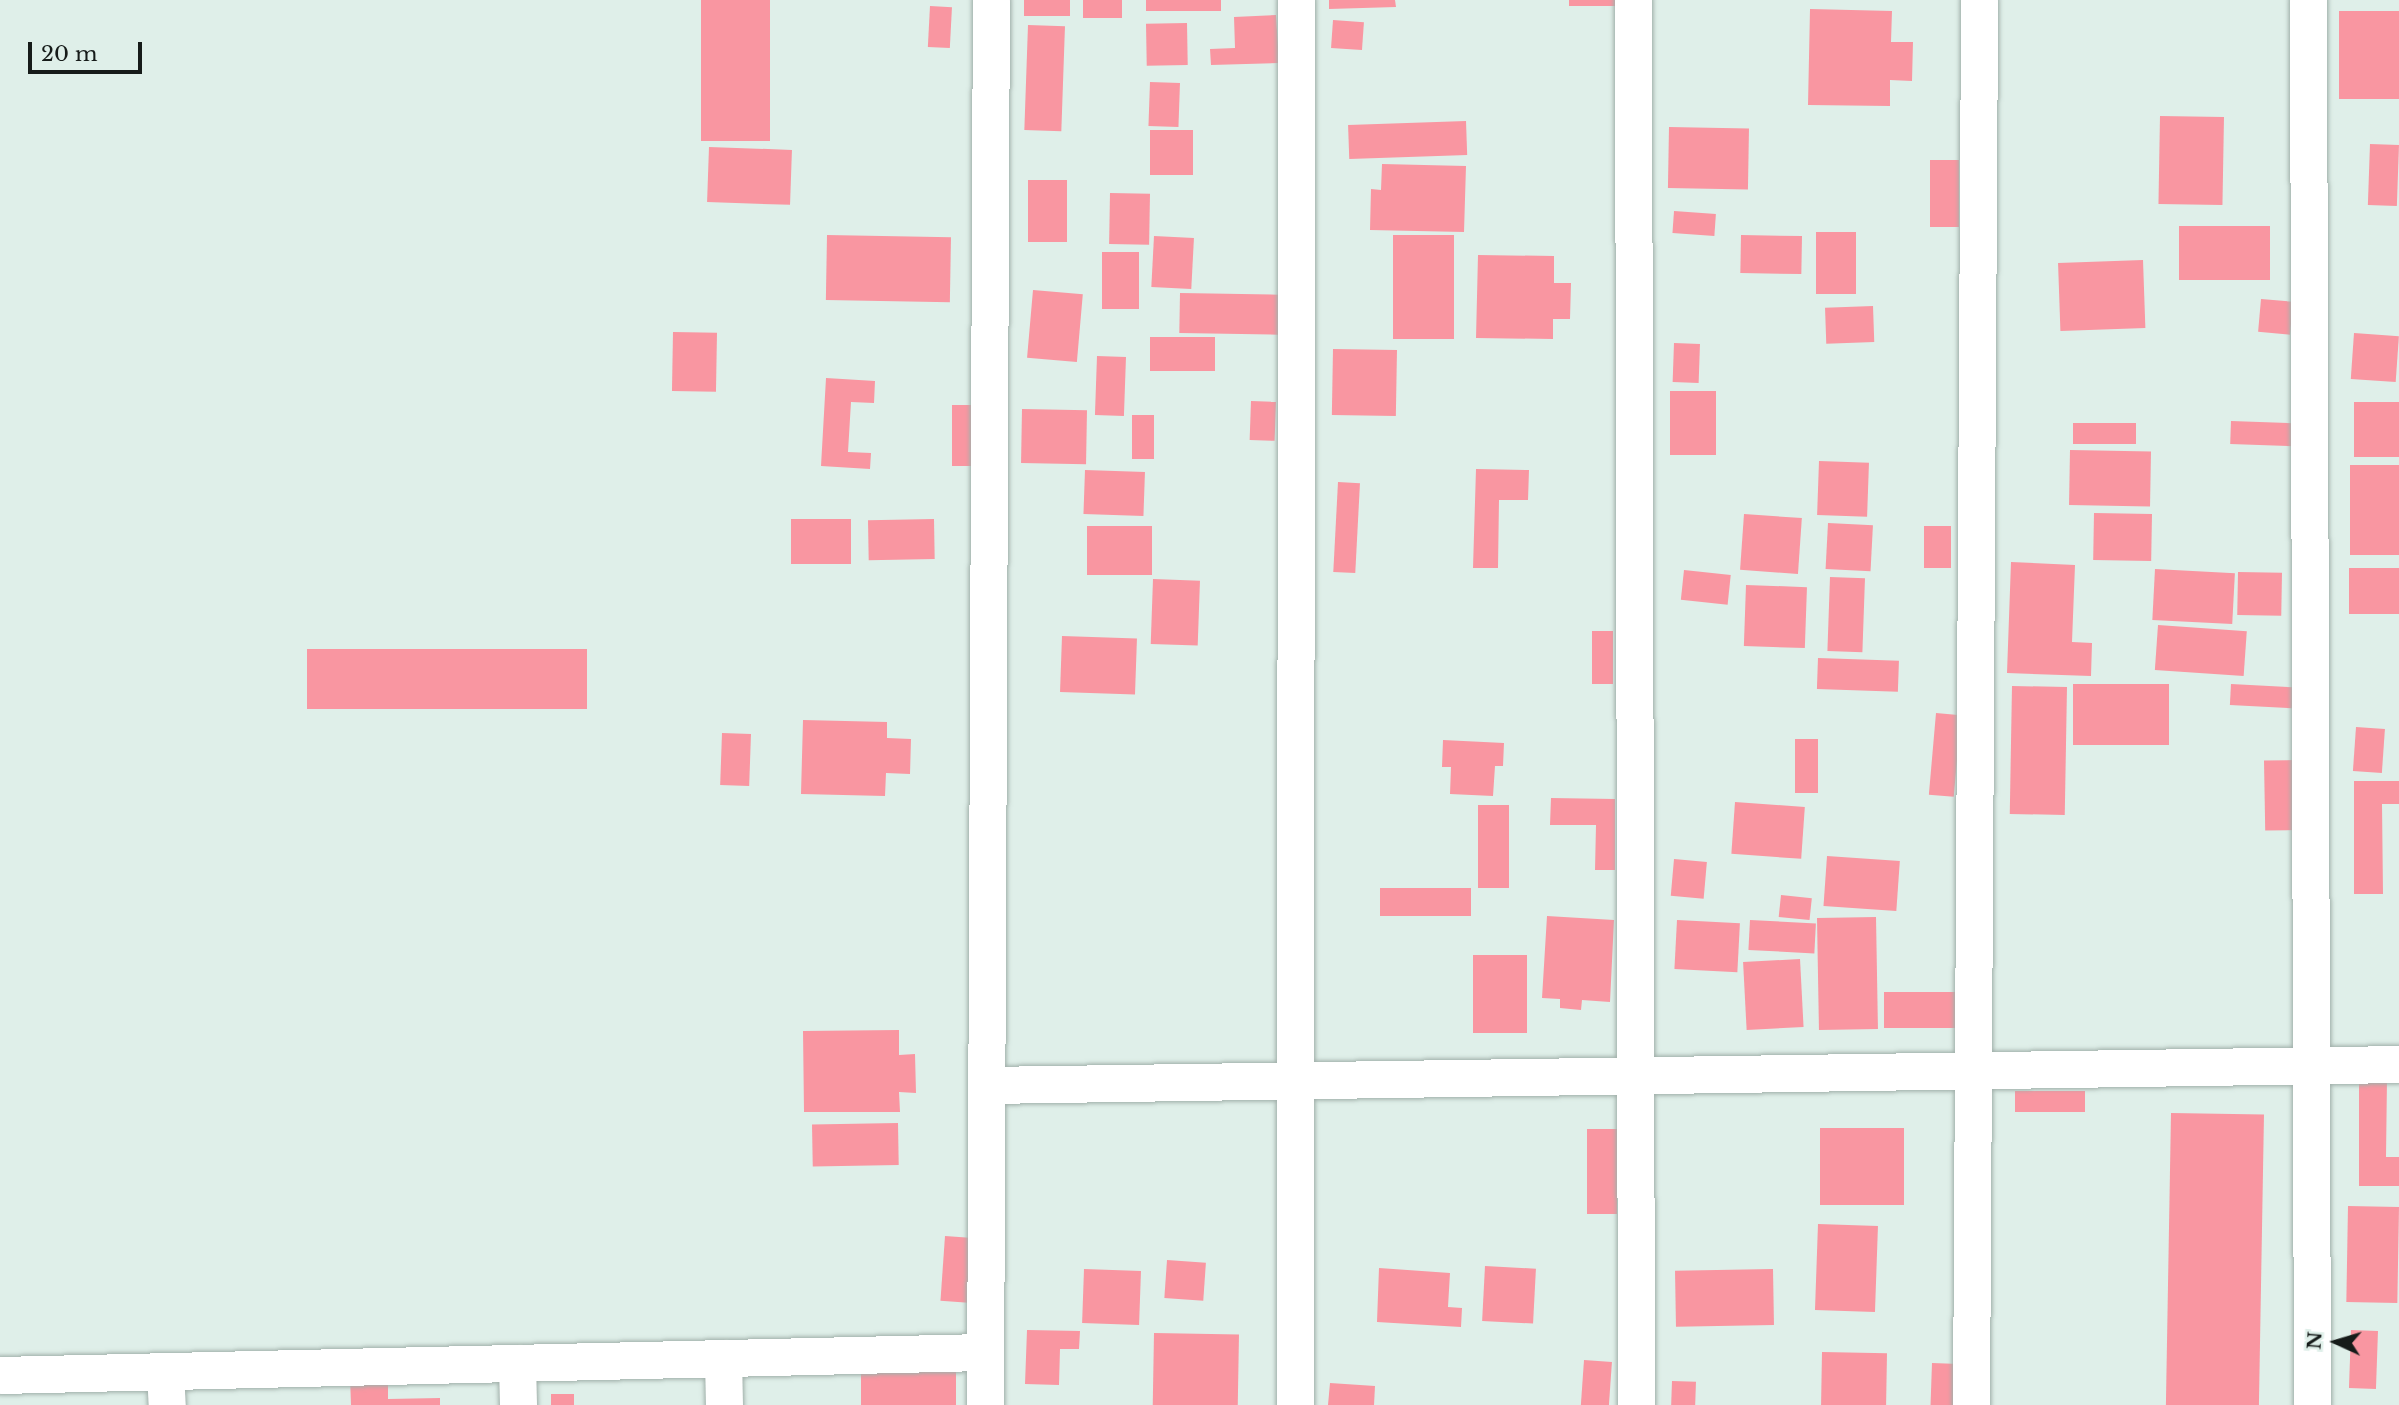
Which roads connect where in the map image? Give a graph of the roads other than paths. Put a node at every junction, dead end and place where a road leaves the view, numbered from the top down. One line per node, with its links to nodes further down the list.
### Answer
1 (991, 0): 11 (street)
2 (1296, 0): 10 (street)
3 (1633, 0): 9 (street)
4 (1979, 0): 8 (street)
5 (2308, 0): 7 (street)
6 (2399, 1064): 7 (street)
7 (2311, 1066): 8 (street); 23 (street)
8 (1971, 1072): 9 (street); 22 (street)
9 (1635, 1078): 10 (street); 21 (street)
10 (1294, 1081): 11 (street); 20 (street)
11 (986, 1085): 12 (street)
12 (985, 1352): 13 (street); 19 (street)
13 (723, 1358): 14 (street); 18 (street)
14 (517, 1363): 16 (street); 17 (street)
15 (0, 1375): 16 (street)
16 (166, 1388)
17 (518, 1405)
18 (724, 1405)
19 (985, 1405)
20 (1295, 1405)
21 (1636, 1405)
22 (1971, 1405)
23 (2312, 1405)

